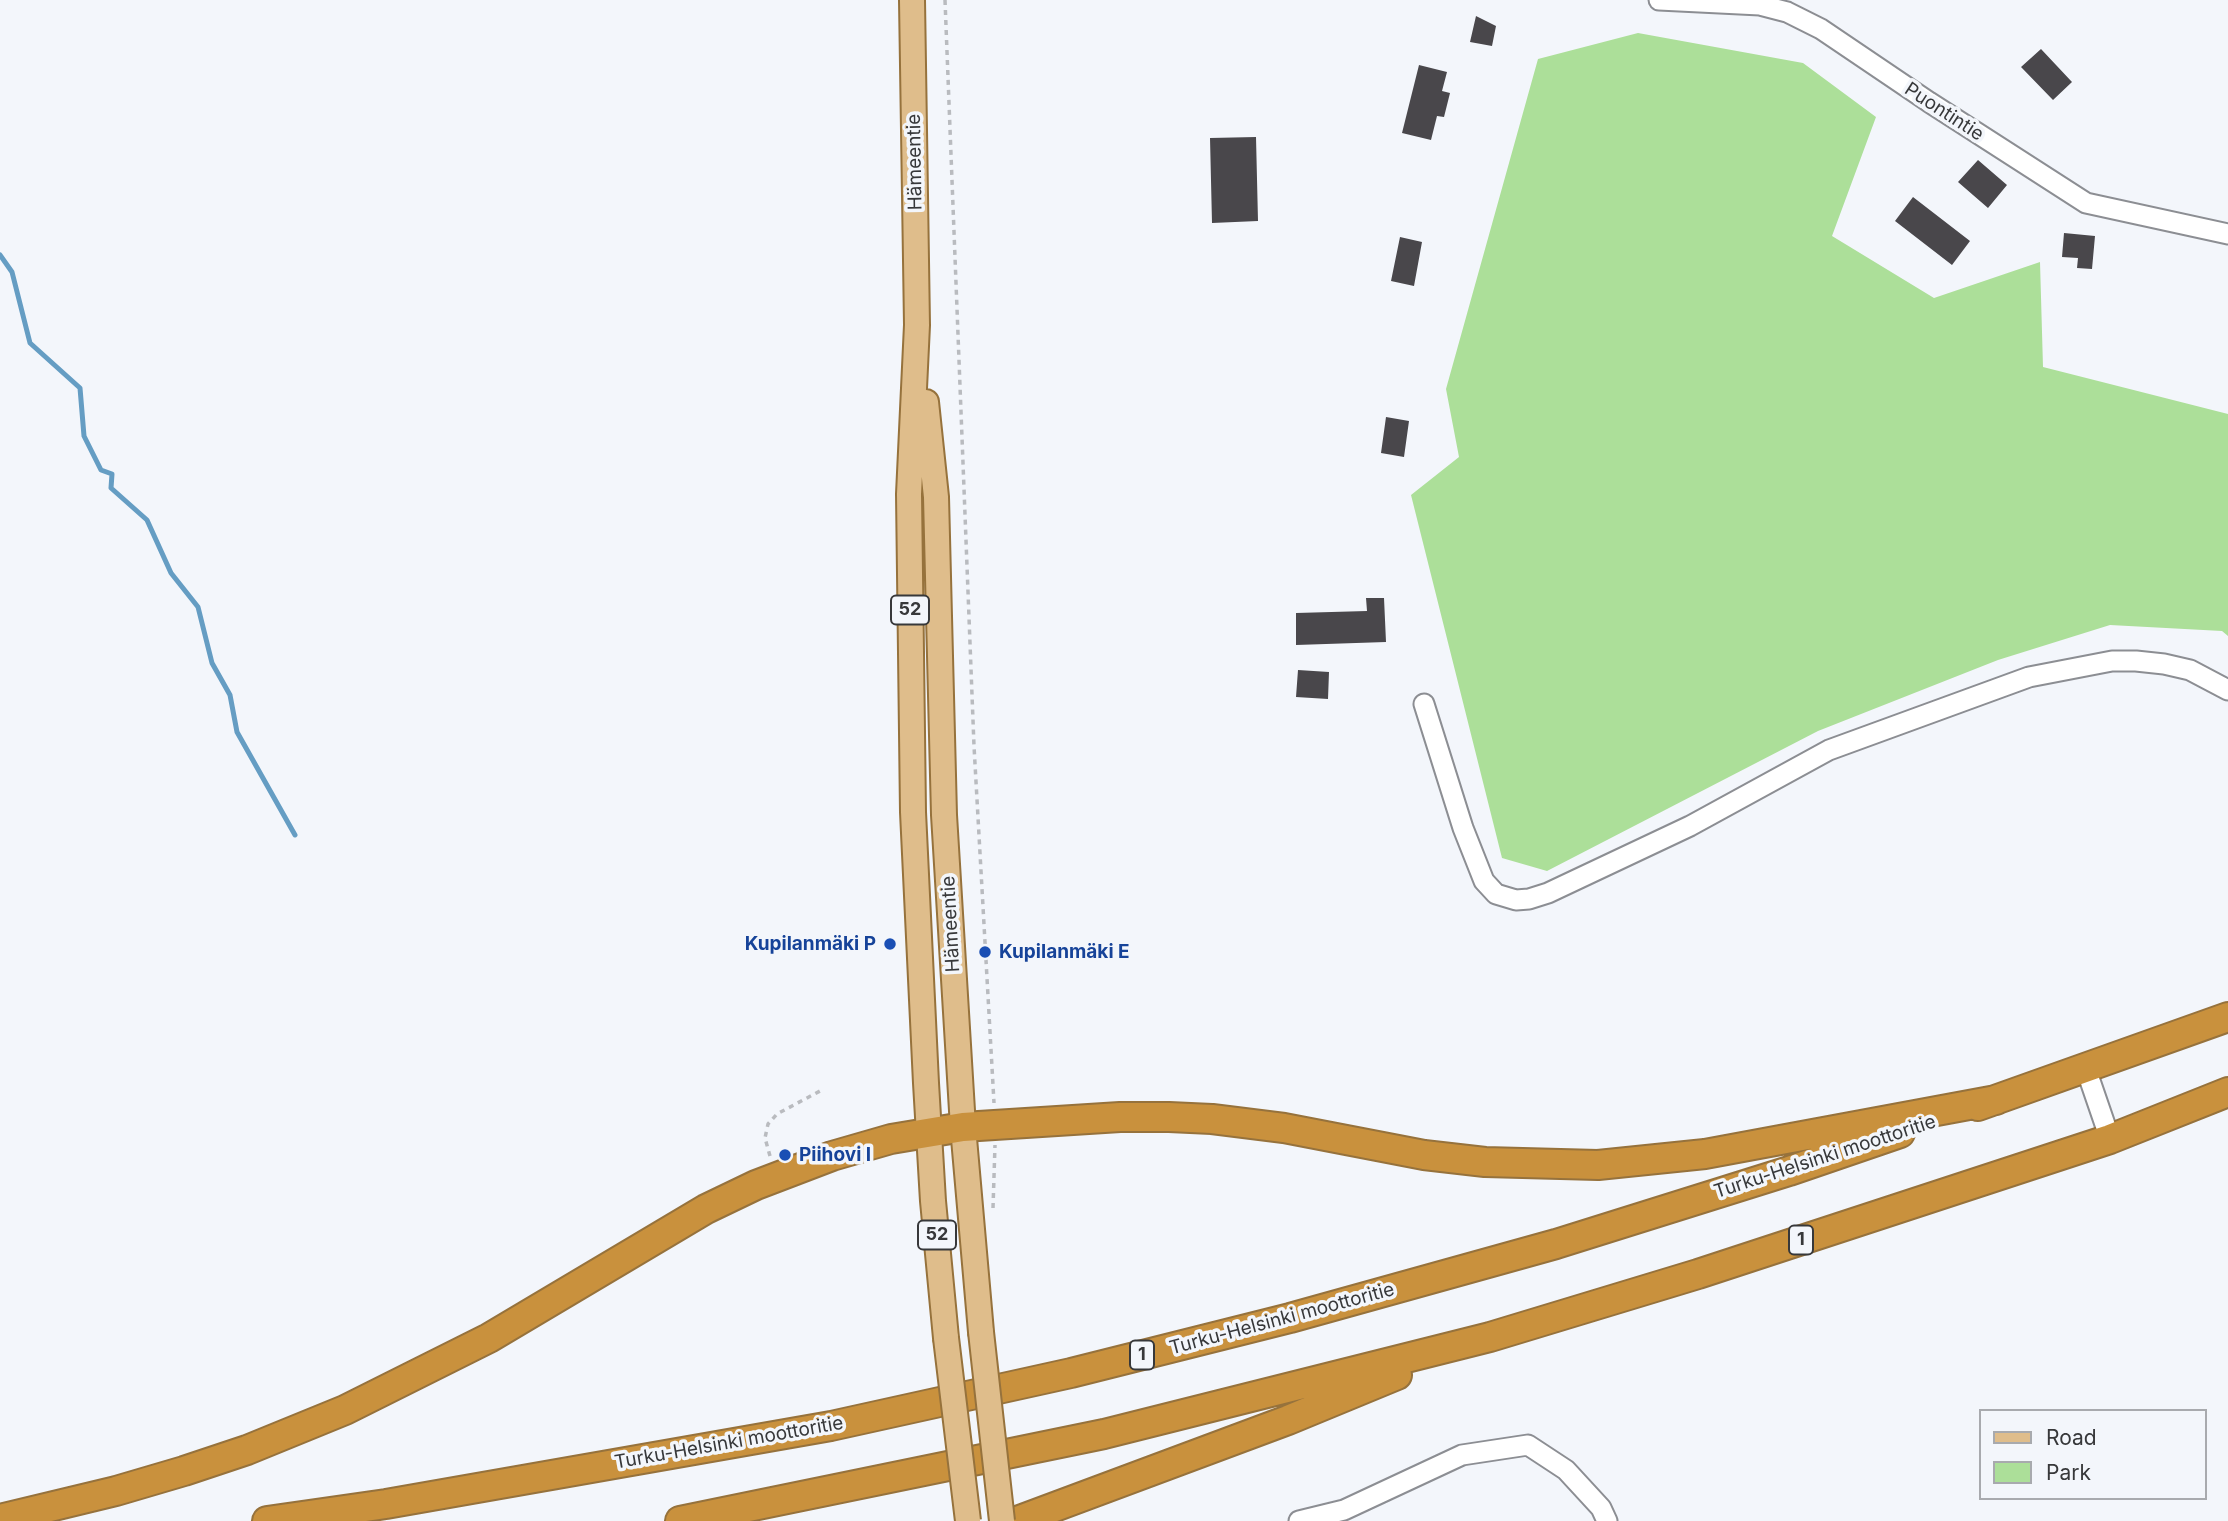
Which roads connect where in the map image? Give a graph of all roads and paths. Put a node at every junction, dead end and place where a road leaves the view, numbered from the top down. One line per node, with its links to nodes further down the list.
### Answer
1 (912, 0): 5 (main road, Hämeentie / 52)
2 (945, 0): 13 (path)
3 (1659, 0): 4 (street, Puontintie)
4 (2228, 234)
5 (917, 325): 14 (main road, Hämeentie / 52); 15 (main road, Hämeentie / 52)
6 (2228, 690): 7 (street)
7 (1424, 704)
8 (2228, 1017): 9 (highway, Turku-Helsinki moottoritie / 1)
9 (2086, 1069): 12 (highway, Turku-Helsinki moottoritie / 1); 16 (street)
10 (820, 1091): 17 (path)
11 (2228, 1092): 16 (highway, 1)
12 (1996, 1100): 13 (highway); 20 (highway, Turku-Helsinki moottoritie / 1)
13 (996, 1125): 14 (highway)
14 (963, 1127): 15 (highway); 23 (main road, Hämeentie / 52, bridge)
15 (929, 1132): 19 (highway); 22 (main road, Hämeentie / 52, bridge)
16 (2110, 1139): 18 (highway, 1)
17 (771, 1160)
18 (1490, 1337): 21 (highway, 1); 24 (highway)
19 (0, 1519)
20 (267, 1521)
21 (680, 1521)
22 (968, 1521)
23 (1002, 1521)
24 (1017, 1521)
25 (1299, 1521): 26 (street)
26 (1606, 1521)

